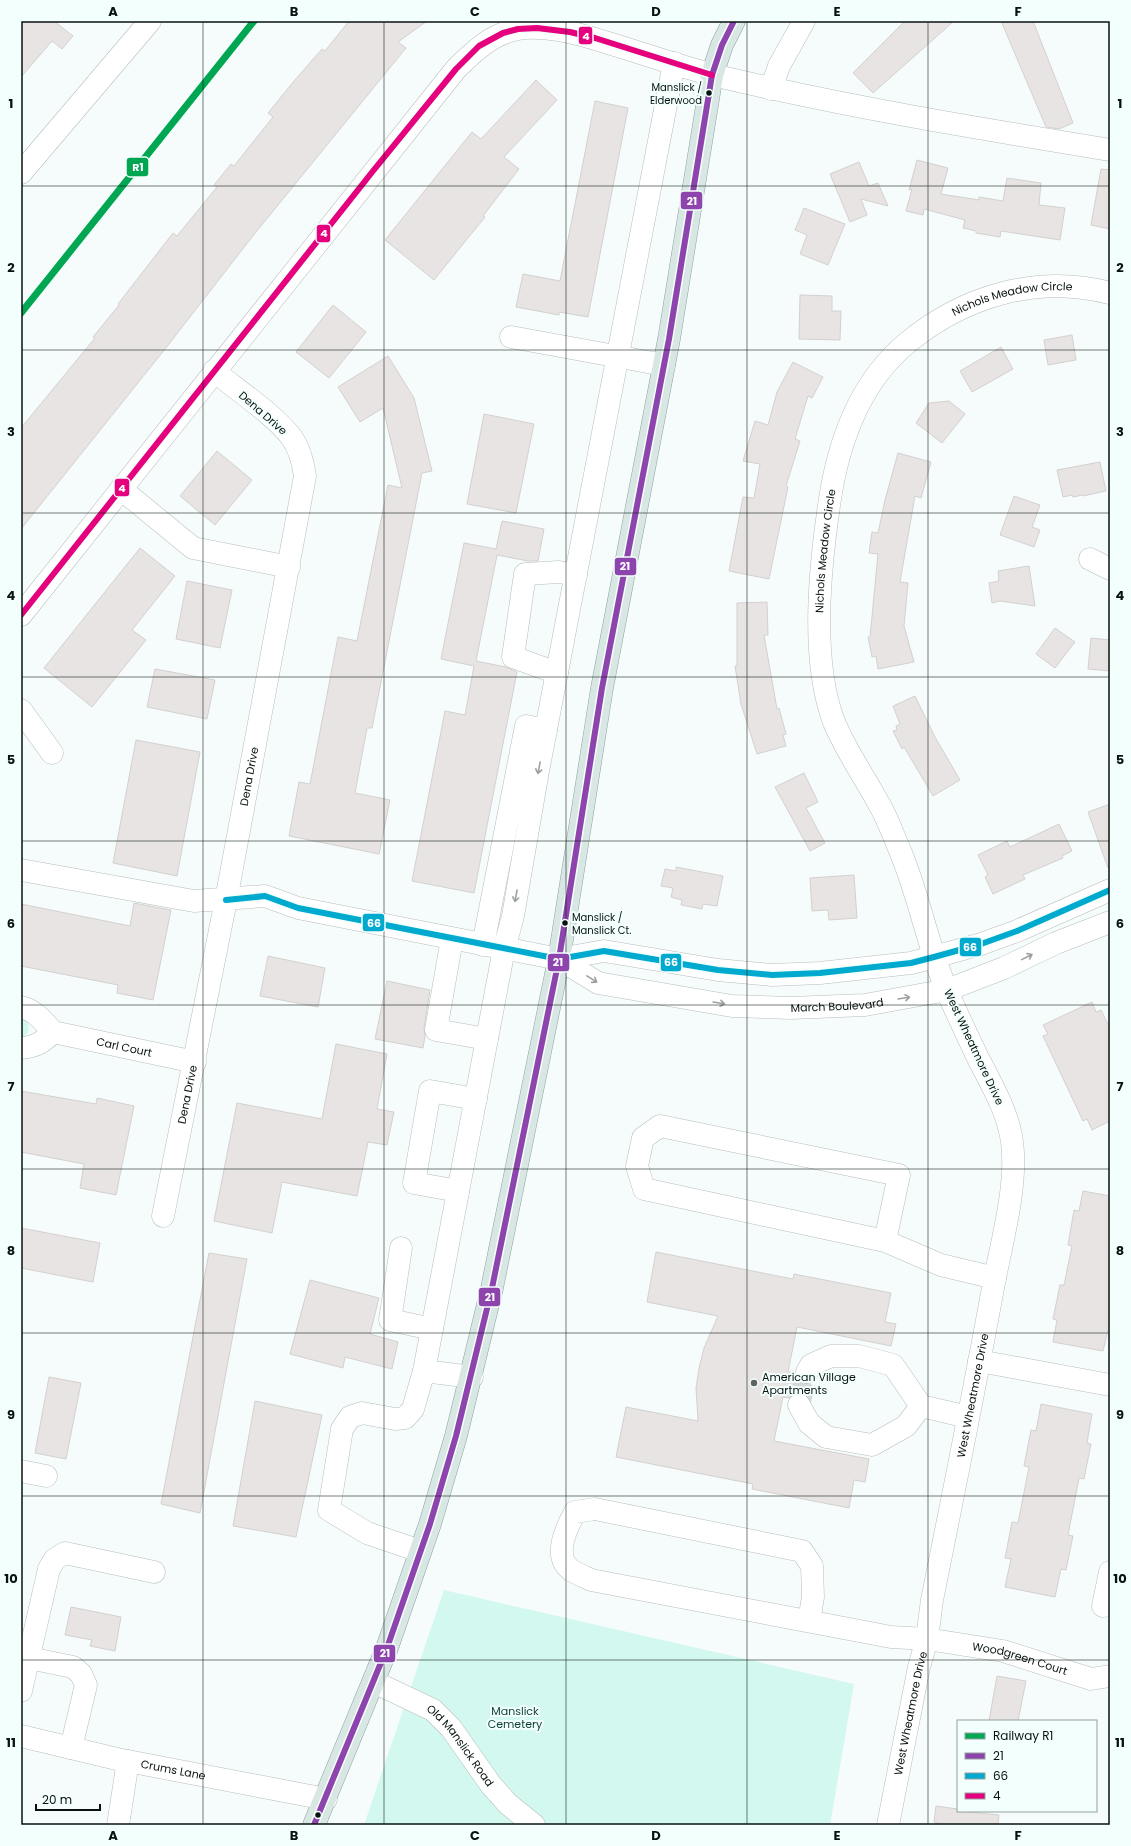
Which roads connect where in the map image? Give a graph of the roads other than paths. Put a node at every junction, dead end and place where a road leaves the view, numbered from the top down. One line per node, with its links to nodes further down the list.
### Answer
1 (150, 21): 8 (street)
2 (734, 21): 5 (main road)
3 (804, 21): 6 (street)
4 (674, 63): 5 (street); 11 (street); 13 (street)
5 (712, 75): 6 (street); 12 (main road)
6 (771, 89): 7 (street)
7 (1110, 150)
8 (21, 173)
9 (1110, 294): 32 (street, Nichols Meadow Circle)
10 (511, 338): 11 (street)
11 (618, 357): 12 (street); 18 (street)
12 (664, 365): 31 (main road)
13 (214, 371): 14 (street); 16 (street, Dena Drive)
14 (121, 488): 16 (street); 19 (street)
15 (1090, 559): 17 (street)
16 (289, 567): 26 (street, Dena Drive)
17 (1110, 569)
18 (576, 575): 20 (street); 20 (street)
19 (21, 615)
20 (557, 673): 22 (street)
21 (21, 710): 23 (street)
22 (546, 730): 29 (street); 30 (street, one-way to 30)
23 (52, 753)
24 (21, 870): 26 (street)
25 (1101, 894): 27 (street); 32 (street)
26 (226, 900): 28 (street); 37 (street, Dena Drive)
27 (1109, 926): 32 (street, March Boulevard, one-way to 27)
28 (452, 939): 29 (street); 35 (street)
29 (483, 945): 30 (street)
30 (504, 949): 31 (street); 35 (street)
31 (559, 959): 32 (street); 32 (street, March Boulevard, one-way to 32); 48 (main road)
32 (941, 974): 43 (street, West Wheatmore Drive)
33 (21, 1007): 34 (street)
34 (53, 1032): 36 (street); 37 (street, Carl Court)
35 (487, 1038): 38 (street)
36 (21, 1048)
37 (195, 1062): 40 (street, Dena Drive)
38 (476, 1099): 39 (street); 39 (street)
39 (458, 1191): 44 (street)
40 (163, 1216)
41 (885, 1241): 41 (street); 43 (street)
42 (401, 1248): 44 (street)
43 (995, 1278): 45 (street, West Wheatmore Drive)
44 (432, 1329): 46 (street)
45 (980, 1361): 49 (street); 52 (street, West Wheatmore Drive)
46 (424, 1371): 48 (street); 55 (street)
47 (807, 1372): 51 (street)
48 (472, 1377): 55 (main road)
49 (1110, 1385)
50 (799, 1405): 51 (street)
51 (921, 1406): 52 (street)
52 (968, 1417): 60 (street, West Wheatmore Drive)
53 (21, 1471): 54 (street)
54 (46, 1476)
55 (420, 1551): 63 (main road)
56 (154, 1572): 61 (street)
57 (1110, 1572): 58 (street)
58 (1103, 1606)
59 (809, 1621): 59 (street, Woodgreen Court); 60 (street, Woodgreen Court)
60 (927, 1639): 62 (street, Woodgreen Court); 72 (street, West Wheatmore Drive)
61 (29, 1658): 64 (street); 66 (street)
62 (1110, 1676)
63 (374, 1682): 68 (main road); 71 (street, Old Manslick Road)
64 (21, 1691)
65 (21, 1736): 66 (street, Crums Lane)
66 (71, 1748): 67 (street, Crums Lane)
67 (128, 1761): 68 (street, Crums Lane); 69 (street)
68 (326, 1799): 70 (main road)
69 (118, 1825)
70 (314, 1825)
71 (534, 1825)
72 (888, 1825)

